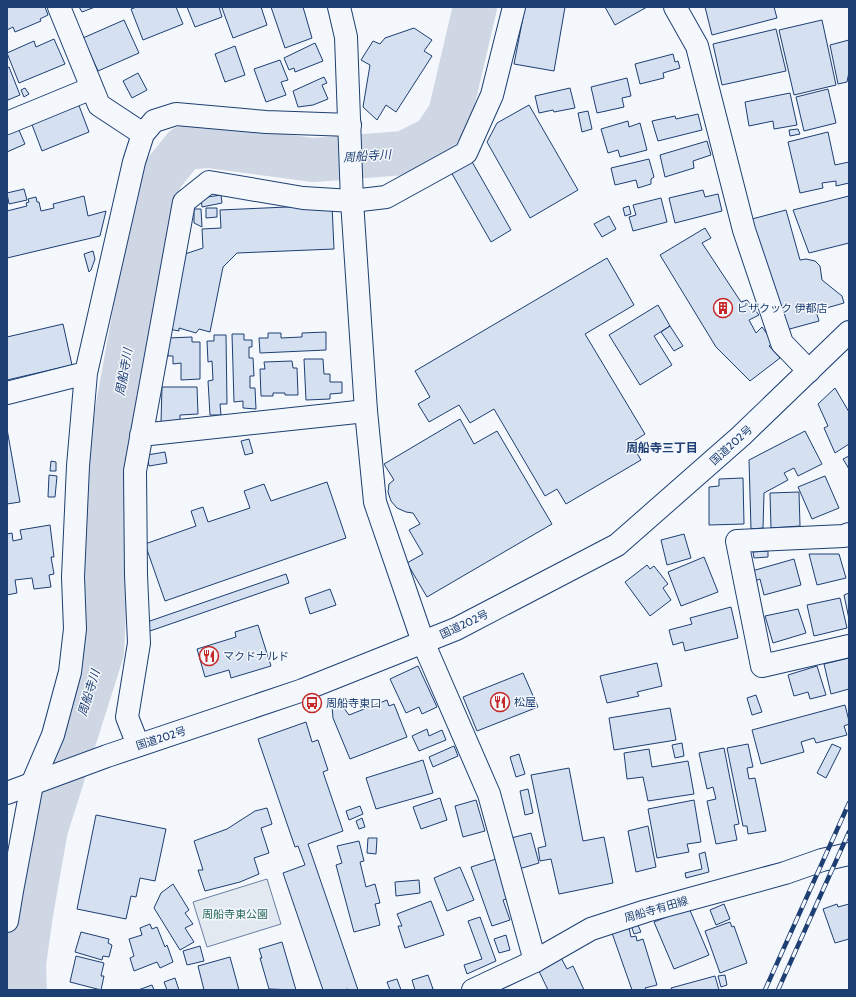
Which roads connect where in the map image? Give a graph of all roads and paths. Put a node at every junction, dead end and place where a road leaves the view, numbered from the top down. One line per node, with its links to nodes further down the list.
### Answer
1 (59, 7): 5 (main road)
2 (339, 7): 7 (main road)
3 (514, 7): 9 (main road)
4 (675, 7): 11 (main road)
5 (92, 88): 6 (main road); 8 (main road)
6 (7, 123)
7 (350, 125): 8 (main road); 9 (main road)
8 (143, 134): 12 (main road)
9 (352, 200): 14 (main road); 15 (main road)
10 (849, 332): 11 (main road, 国道202号)
11 (808, 371): 17 (main road, 国道202号)
12 (86, 373): 13 (main road); 20 (main road)
13 (7, 393)
14 (366, 411): 15 (main road); 17 (main road)
15 (141, 435): 19 (main road)
16 (849, 534): 18 (main road)
17 (423, 642): 19 (main road, 国道202号); 24 (main road)
18 (849, 646)
19 (138, 745): 20 (main road, 国道202号)
20 (32, 784): 21 (main road, 国道202号); 23 (main road)
21 (7, 793)
22 (849, 854): 24 (main road, 周船寺有田線)
23 (7, 921)
24 (535, 960): 25 (main road, 周船寺有田線)
25 (473, 990)

